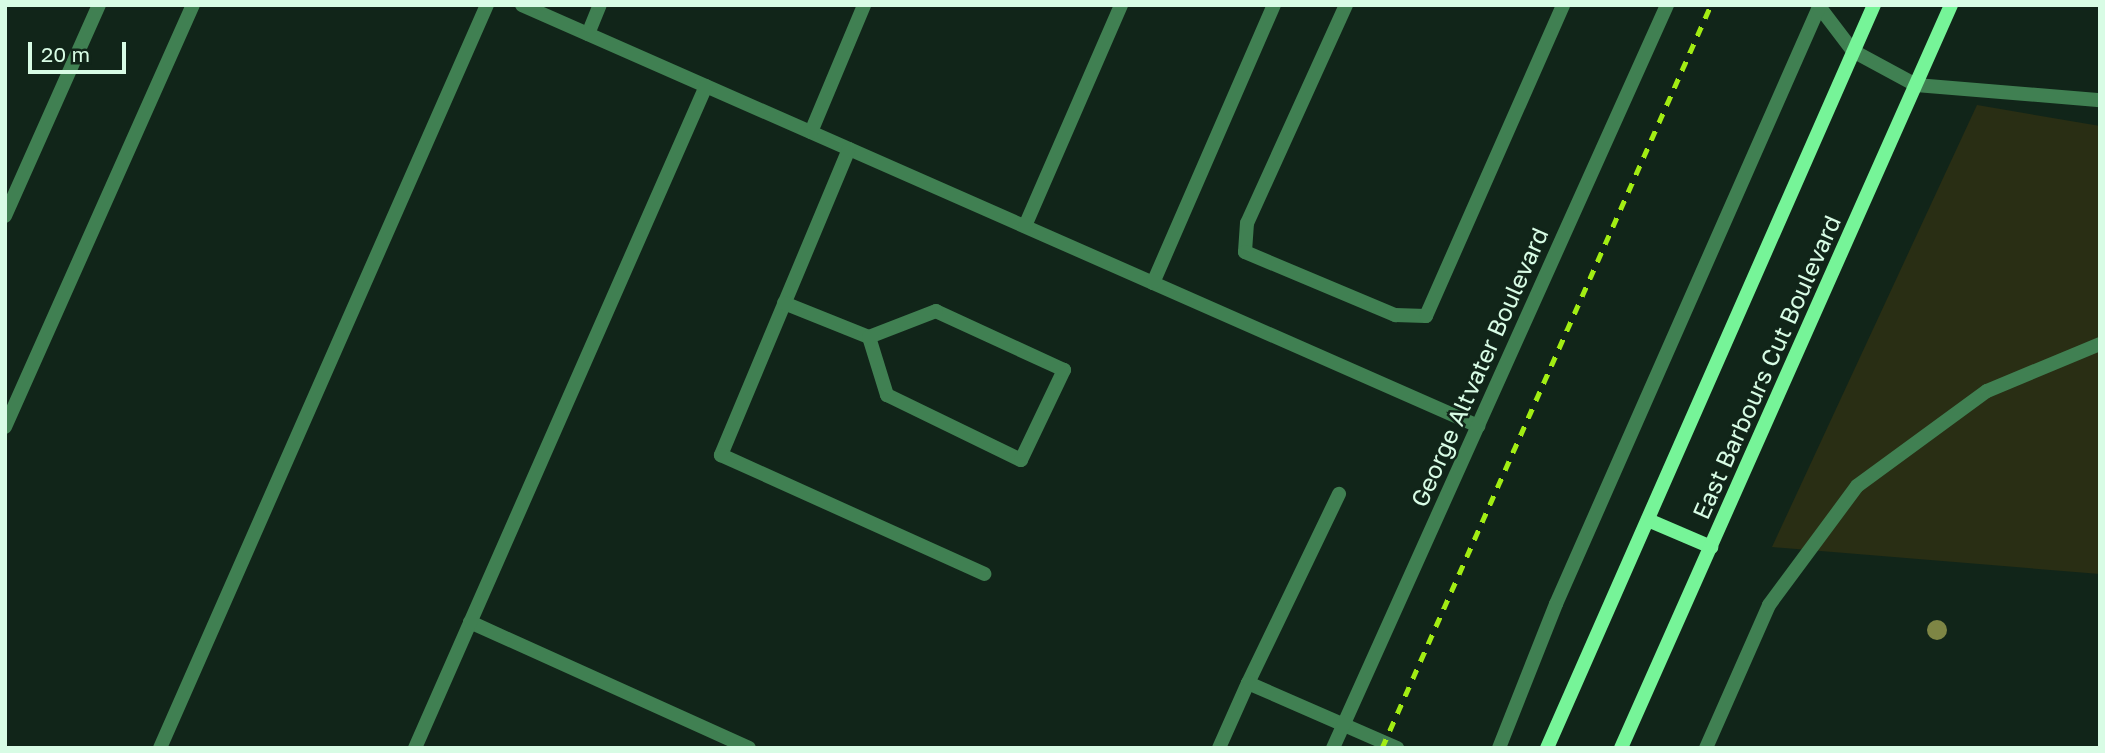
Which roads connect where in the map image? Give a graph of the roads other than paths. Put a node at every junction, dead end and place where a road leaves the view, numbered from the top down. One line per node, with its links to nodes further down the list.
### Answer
1 (99, 5): 22 (street)
2 (192, 5): 29 (street)
3 (487, 5): 37 (street)
4 (522, 5): 15 (street)
5 (600, 5): 15 (street)
6 (864, 5): 20 (street)
7 (1121, 5): 23 (street)
8 (1274, 5): 24 (street)
9 (1346, 5): 10 (street)
10 (1563, 5)
11 (1667, 5): 28 (street, George Altvater Boulevard)
12 (1874, 5): 16 (street, East Barbours Cut Boulevard)
13 (1951, 5): 17 (street, East Barbours Cut Boulevard)
14 (1819, 6): 16 (street); 43 (street)
15 (588, 34): 18 (street)
16 (1853, 51): 17 (street); 31 (street, East Barbours Cut Boulevard)
17 (1916, 85): 19 (street); 32 (street, East Barbours Cut Boulevard)
18 (706, 86): 20 (street); 34 (street)
19 (2100, 100)
20 (811, 132): 21 (street)
21 (849, 149): 23 (street); 25 (street)
22 (5, 216)
23 (1025, 226): 24 (street)
24 (1153, 283): 28 (street)
25 (784, 303): 26 (street); 33 (street)
26 (869, 337): 26 (street)
27 (2100, 344): 46 (street)
28 (1478, 426): 36 (street, George Altvater Boulevard)
29 (5, 427)
30 (1339, 494): 35 (street)
31 (1648, 520): 32 (street); 44 (street, East Barbours Cut Boulevard)
32 (1711, 547): 45 (street, East Barbours Cut Boulevard)
33 (984, 574)
34 (470, 622): 38 (street); 39 (street)
35 (1248, 683): 36 (street); 40 (street)
36 (1342, 727): 41 (street, George Altvater Boulevard); 42 (street)
37 (160, 748)
38 (415, 748)
39 (749, 748)
40 (1219, 748)
41 (1333, 748)
42 (1396, 748)
43 (1499, 748)
44 (1547, 748)
45 (1621, 748)
46 (1706, 748)

